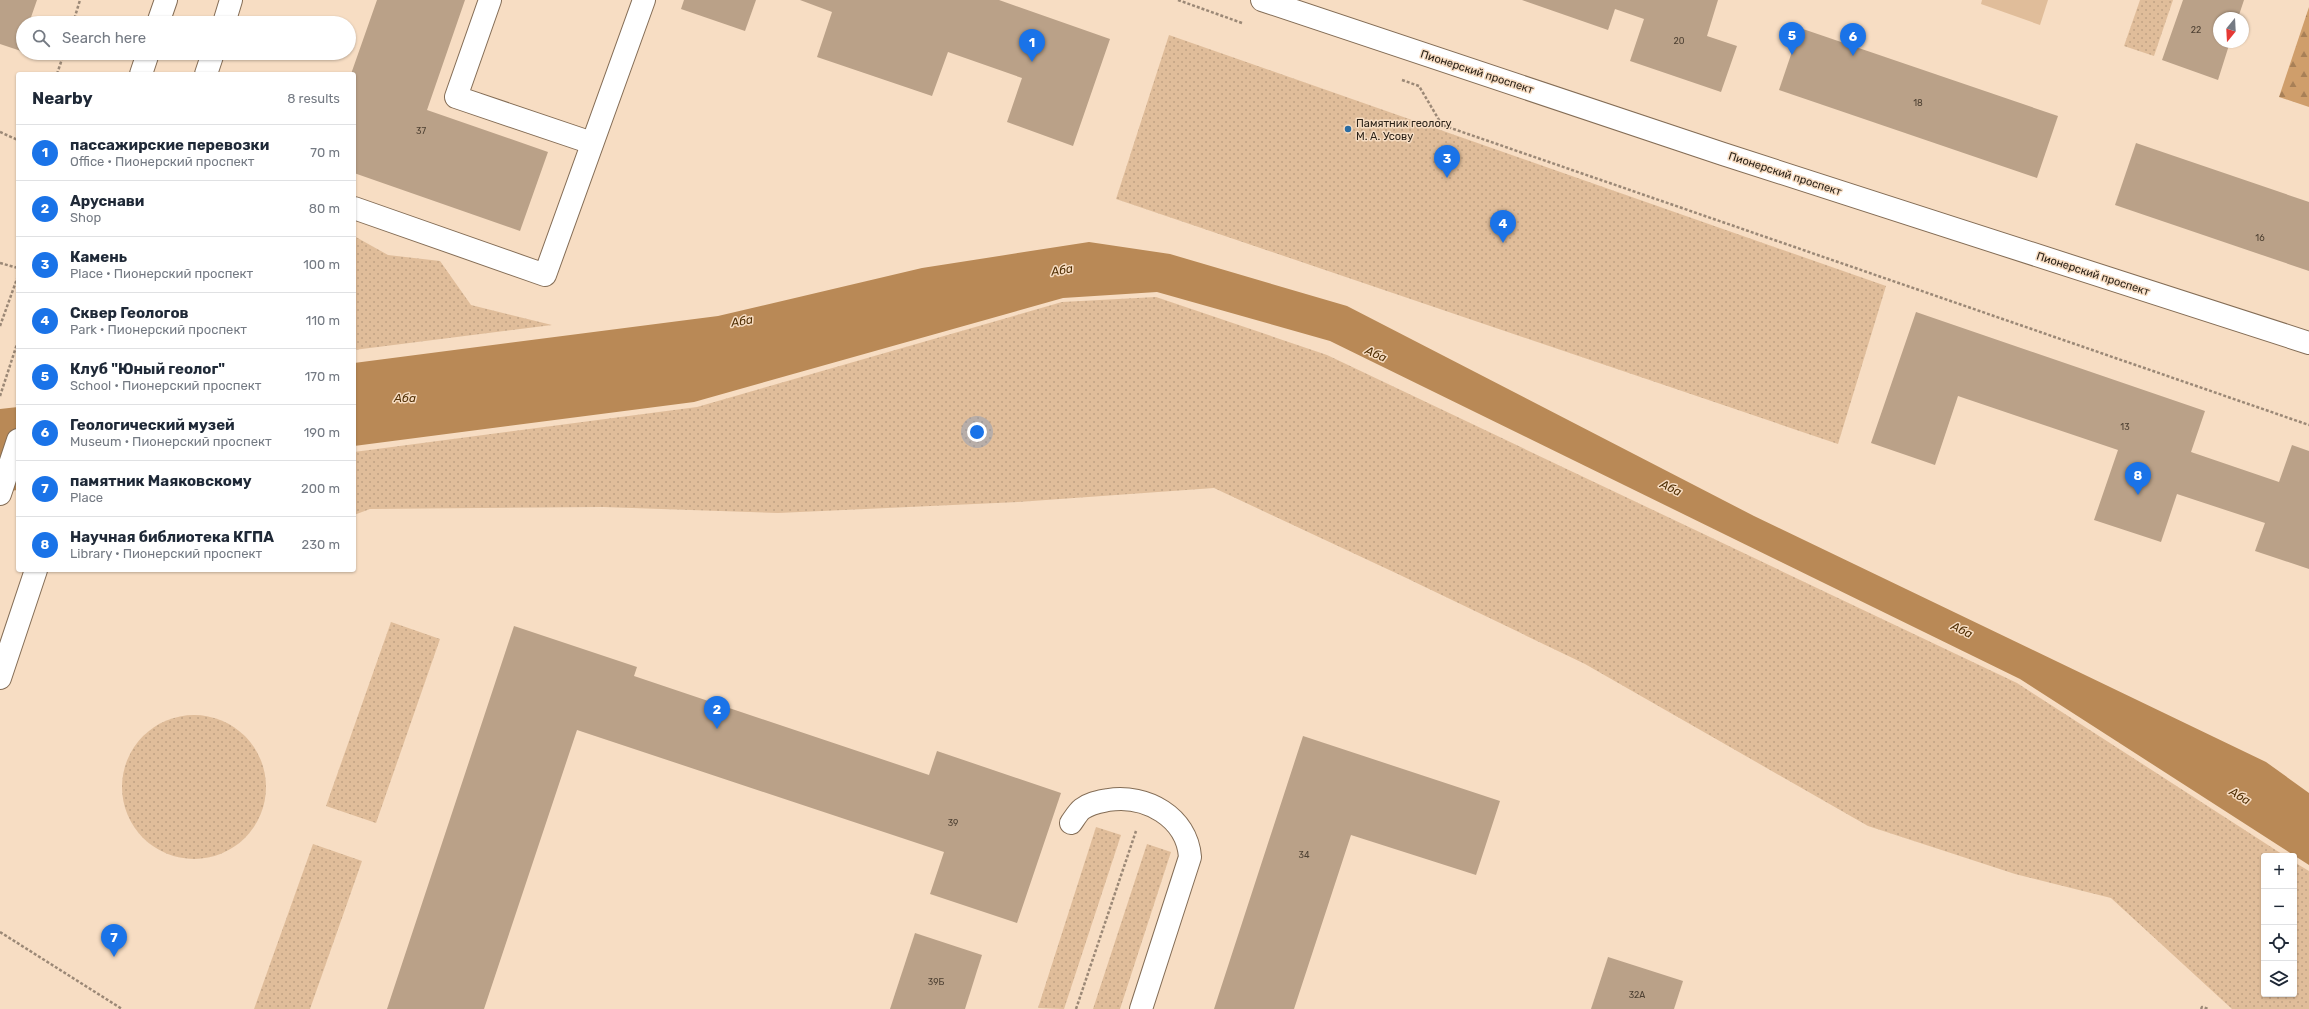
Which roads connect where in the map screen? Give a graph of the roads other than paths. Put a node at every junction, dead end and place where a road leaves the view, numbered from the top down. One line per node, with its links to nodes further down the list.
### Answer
1 (166, 0): 6 (street)
2 (231, 0): 7 (street)
3 (490, 0): 12 (street)
4 (1262, 0): 14 (street, Пионерский проспект)
5 (639, 1): 12 (street)
6 (160, 16)
7 (226, 16)
8 (146, 60): 10 (street)
9 (211, 60): 11 (street)
10 (142, 72)
11 (207, 72)
12 (592, 144): 13 (street)
13 (356, 209)
14 (2309, 343)
15 (16, 446): 16 (street)
16 (0, 494)
17 (35, 572): 18 (street)
18 (0, 678)
19 (1071, 823): 20 (street)
20 (1141, 1009)

